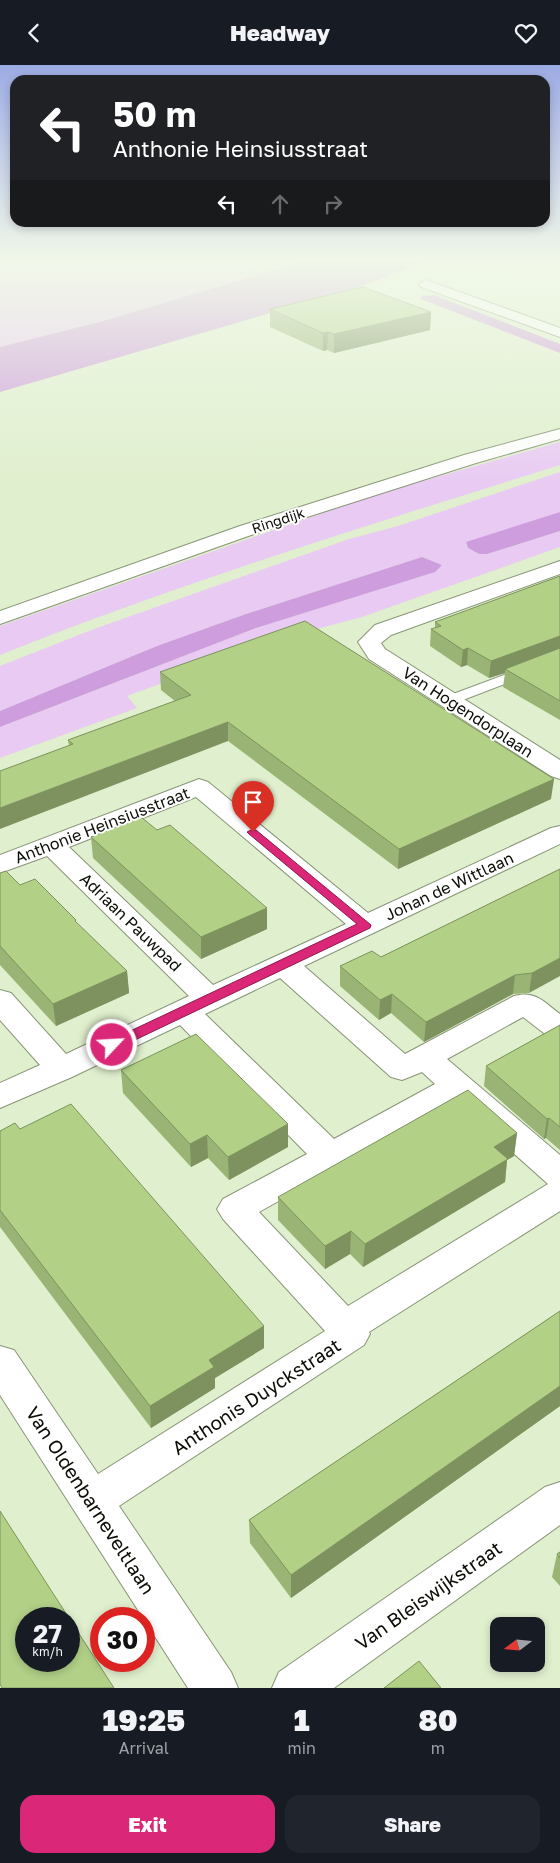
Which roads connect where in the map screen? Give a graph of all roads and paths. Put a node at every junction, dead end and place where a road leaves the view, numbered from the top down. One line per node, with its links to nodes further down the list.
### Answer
1 (560, 434): 3 (street, Ringdijk)
2 (560, 567): 5 (street, Van Hogendorplaan)
3 (0, 618)
4 (560, 658): 5 (lane)
5 (450, 700): 6 (street, Van Hogendorplaan)
6 (560, 771)
7 (560, 834): 10 (street, Johan de Wittlaan)
8 (51, 845): 9 (street, Anthonie Heinsiusstraat); 10 (street, Anthonie Heinsiusstraat); 13 (street, Adriaan Pauwpad)
9 (0, 865)
10 (365, 925): 11 (street, Johan de Wittlaan)
11 (283, 964): 13 (street, Johan de Wittlaan); 15 (street)
12 (0, 1000): 16 (street)
13 (197, 1005): 16 (street, Johan de Wittlaan); 19 (street)
14 (560, 1030): 15 (street)
15 (425, 1057): 17 (street)
16 (61, 1069): 18 (street, Johan de Wittlaan)
17 (458, 1086): 19 (street); 20 (street)
18 (0, 1096)
19 (331, 1157): 22 (street, Anthonis Duyckstraat)
20 (560, 1175)
21 (560, 1194): 22 (street)
22 (345, 1327): 24 (street, Anthonis Duyckstraat)
23 (0, 1362): 24 (street, Van Oldenbarneveltlaan)
24 (92, 1501): 26 (street, Van Oldenbarneveltlaan)
25 (560, 1501): 27 (street, Van Bleiswijkstraat)
26 (215, 1688)
27 (295, 1688)

